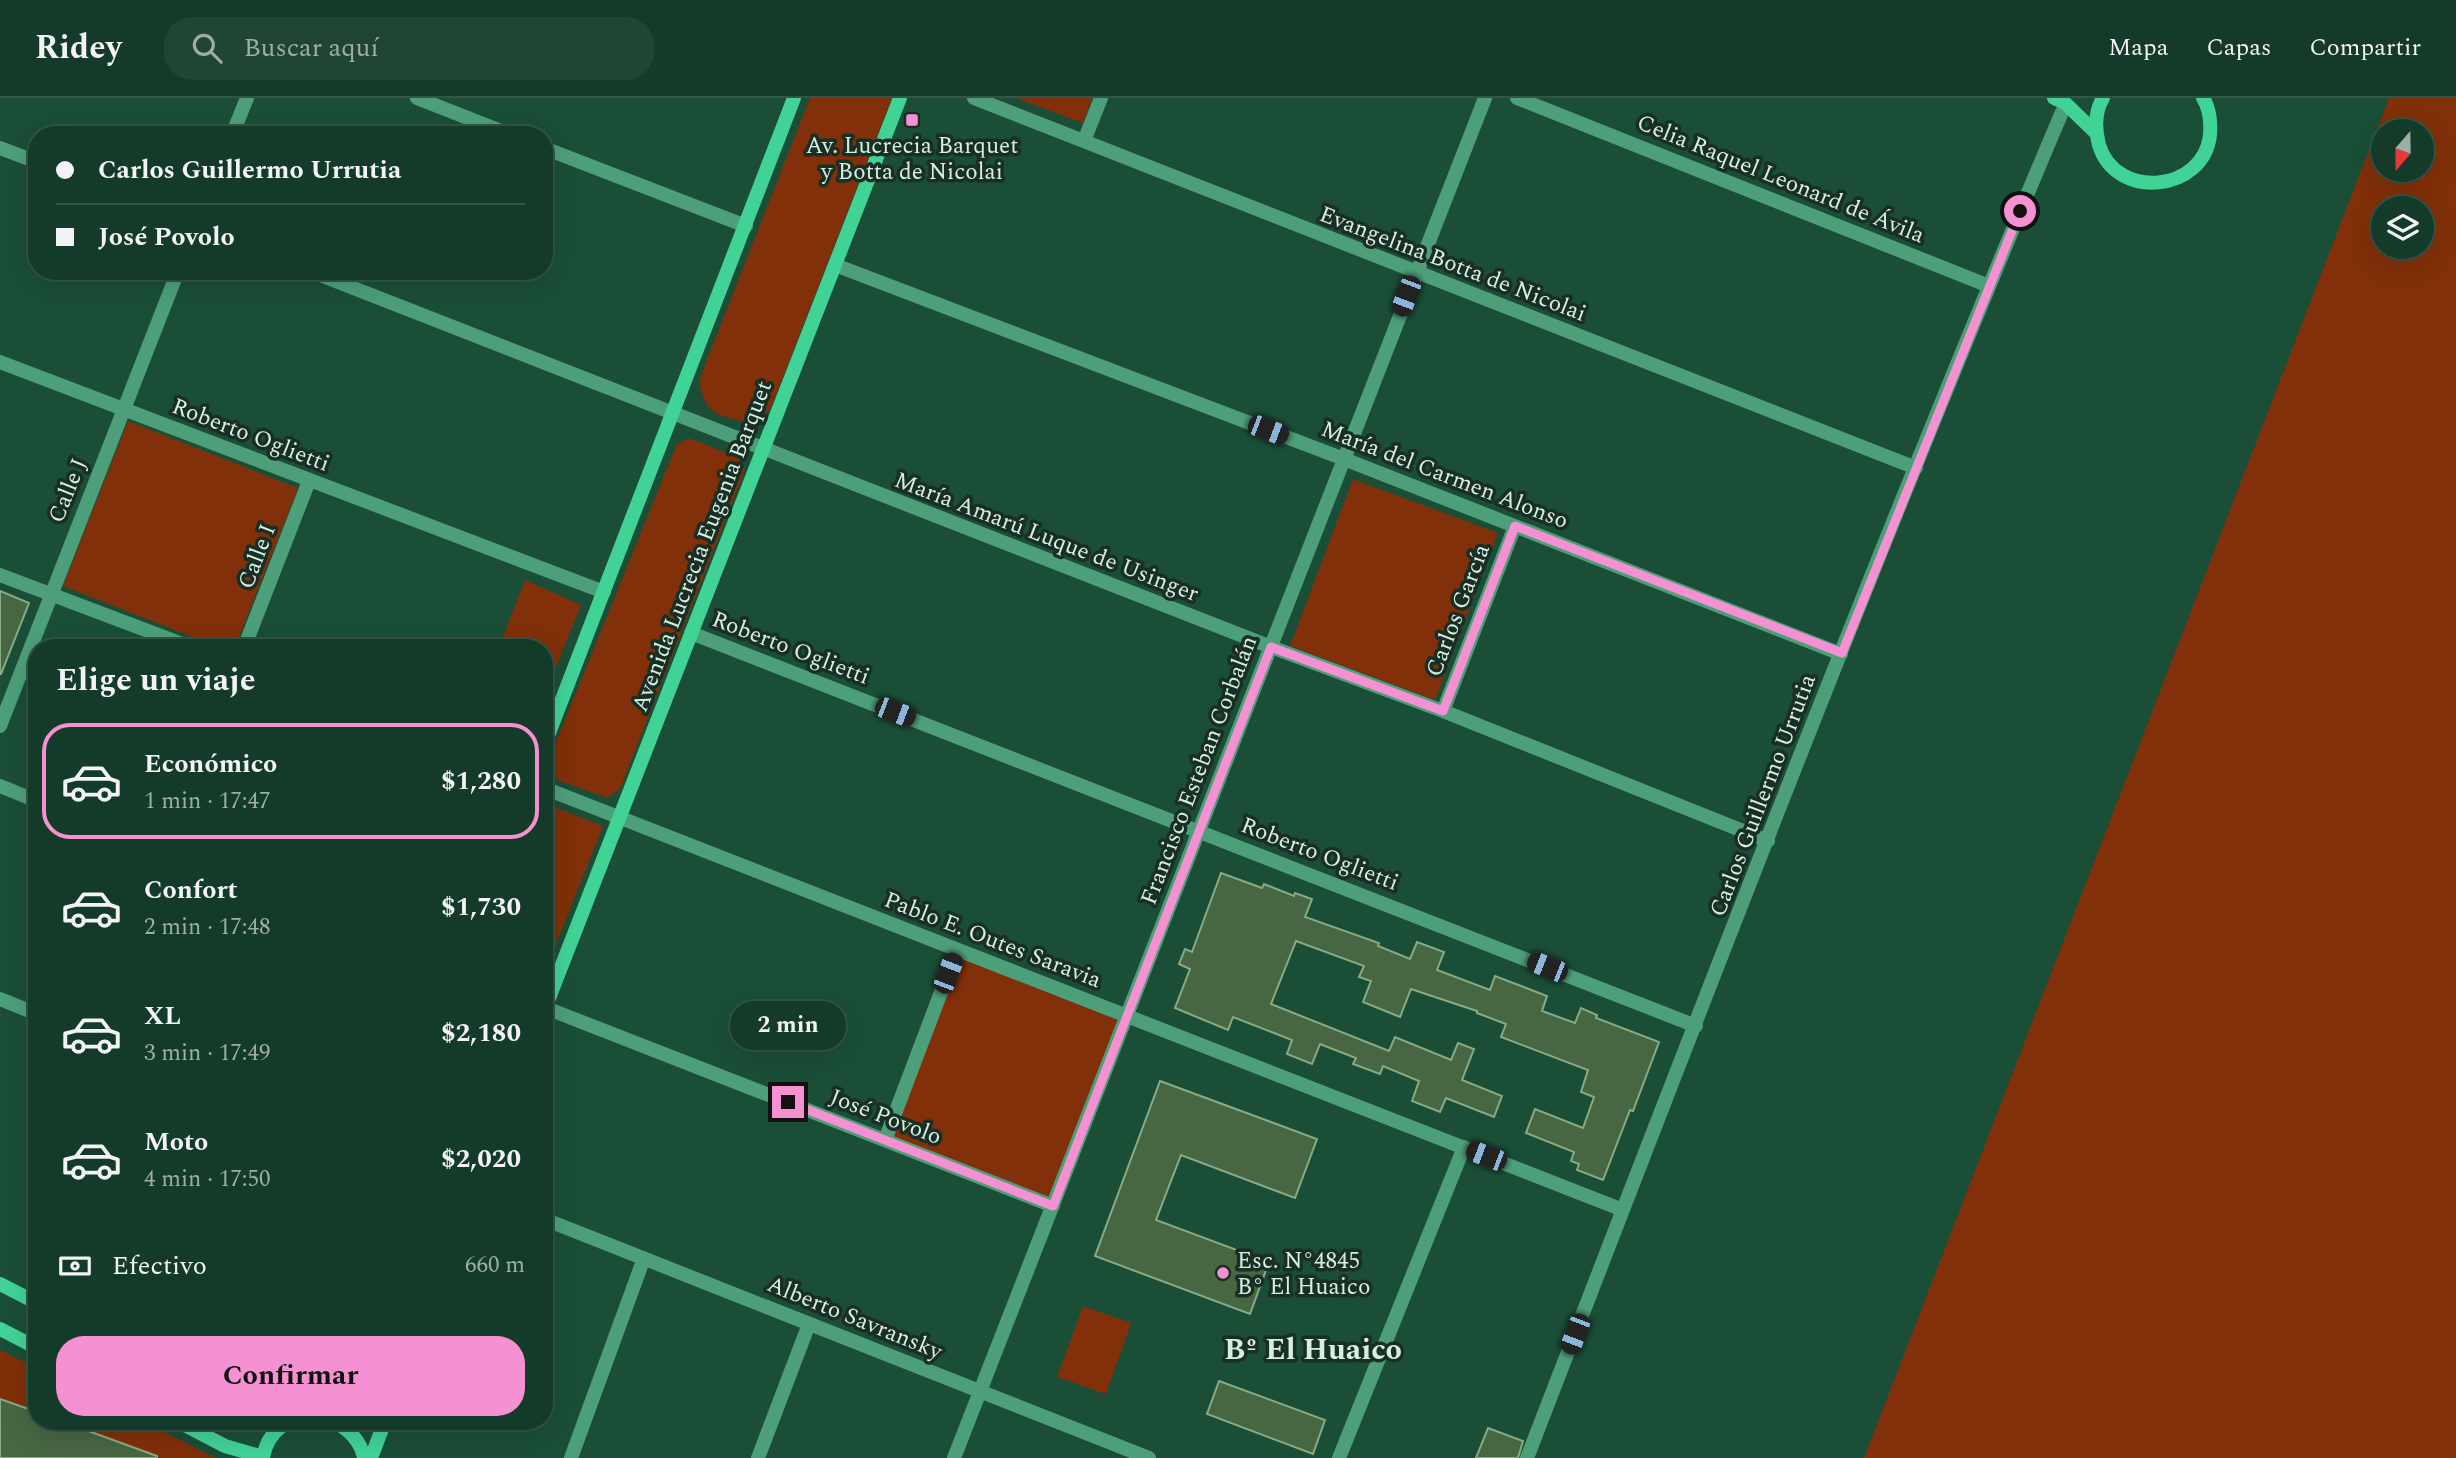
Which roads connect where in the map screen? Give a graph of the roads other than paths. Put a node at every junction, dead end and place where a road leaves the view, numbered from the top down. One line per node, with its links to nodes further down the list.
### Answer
1 (247, 98): 12 (street)
2 (416, 98): 13 (street)
3 (794, 98): 19 (street)
4 (900, 98): 20 (street, Avenida Lucrecia Eugenia Barquet)
5 (974, 98): 15 (street, Evangelina Botta de Nicolai)
6 (1101, 98): 15 (street)
7 (1485, 98): 21 (street, Francisco Esteban Corbalán)
8 (1517, 98): 24 (street, Celia Raquel Leonard de Ávila)
9 (2103, 98): 14 (street)
10 (2203, 98): 14 (street)
11 (2060, 104): 14 (street); 24 (street, Carlos Guillermo Urrutia)
12 (236, 126)
13 (488, 126)
14 (2095, 132)
15 (1084, 141): 21 (street, Evangelina Botta de Nicolai)
16 (0, 148): 18 (street)
17 (553, 151): 19 (street)
18 (28, 159)
19 (746, 226): 27 (street)
20 (835, 265): 28 (street, Avenida Lucrecia Eugenia Barquet); 29 (street, María del Carmen Alonso)
21 (1415, 273): 29 (street, Francisco Esteban Corbalán); 30 (street, Evangelina Botta de Nicolai)
22 (174, 280): 26 (street, Calle J)
23 (333, 280): 27 (street, María Amarú Luque de Usinger)
24 (1989, 285): 30 (street, Carlos Guillermo Urrutia)
25 (0, 362): 26 (street, Roberto Oglietti)
26 (123, 410): 31 (street, Roberto Oglietti); 35 (street, Calle J)
27 (673, 415): 28 (street, María Amarú Luque de Usinger); 34 (street)
28 (762, 449): 36 (street, Avenida Lucrecia Eugenia Barquet); 40 (street, María Amarú Luque de Usinger)
29 (1344, 459): 32 (street, María del Carmen Alonso); 40 (street, Francisco Esteban Corbalán)
30 (1916, 468): 42 (street, Carlos Guillermo Urrutia)
31 (309, 481): 34 (street, Roberto Oglietti); 39 (street, Calle I)
32 (1515, 526): 42 (street, María del Carmen Alonso); 43 (street, Carlos García)
33 (0, 575): 35 (street)
34 (604, 592): 44 (street)
35 (50, 594): 37 (street, Calle J); 38 (street)
36 (691, 633): 49 (street, Avenida Lucrecia Eugenia Barquet); 50 (street, Roberto Oglietti)
37 (33, 639)
38 (169, 639)
39 (248, 639)
40 (1271, 647): 43 (street, María Amarú Luque de Usinger); 50 (street, Francisco Esteban Corbalán)
41 (28, 652): 45 (street, Calle J)
42 (1842, 653): 51 (street, Carlos Guillermo Urrutia)
43 (1443, 711): 51 (street, María Amarú Luque de Usinger)
44 (553, 723)
45 (0, 726)
46 (0, 786): 48 (street)
47 (553, 792): 49 (street, Pablo E. Outes Saravia)
48 (28, 797)
49 (621, 818): 52 (street, Pablo E. Outes Saravia); 53 (street, Avenida Lucrecia Eugenia Barquet)
50 (1199, 830): 57 (street, Francisco Esteban Corbalán); 58 (street, Roberto Oglietti)
51 (1768, 841): 58 (street, Carlos Guillermo Urrutia)
52 (957, 950): 57 (street, Pablo E. Outes Saravia); 59 (street)
53 (553, 990)
54 (0, 999): 55 (street)
55 (28, 1010)
56 (553, 1013): 59 (street, José Povolo)
57 (1127, 1016): 60 (street, Pablo E. Outes Saravia); 61 (street, Francisco Esteban Corbalán)
58 (1696, 1026): 62 (street, Carlos Guillermo Urrutia)
59 (885, 1140): 61 (street, José Povolo)
60 (1464, 1147): 62 (street, Pablo E. Outes Saravia); 82 (street)
61 (1053, 1206): 70 (street, Francisco Esteban Corbalán)
62 (1623, 1210): 83 (street, Carlos Guillermo Urrutia)
63 (553, 1223): 64 (street, Alberto Savransky)
64 (644, 1258): 67 (street, Alberto Savransky); 78 (street)
65 (0, 1284): 66 (street)
66 (28, 1298)
67 (809, 1324): 70 (street, Alberto Savransky); 79 (street)
68 (0, 1329): 69 (street)
69 (28, 1343)
70 (980, 1391): 80 (street, Francisco Esteban Corbalán); 81 (street, Alberto Savransky)
71 (194, 1430): 75 (street)
72 (278, 1430): 75 (street)
73 (347, 1430): 76 (street)
74 (382, 1430): 77 (street)
75 (263, 1458)
76 (365, 1458)
77 (371, 1458)
78 (571, 1458)
79 (758, 1458)
80 (954, 1458)
81 (1149, 1458)
82 (1339, 1458)
83 (1527, 1458)

